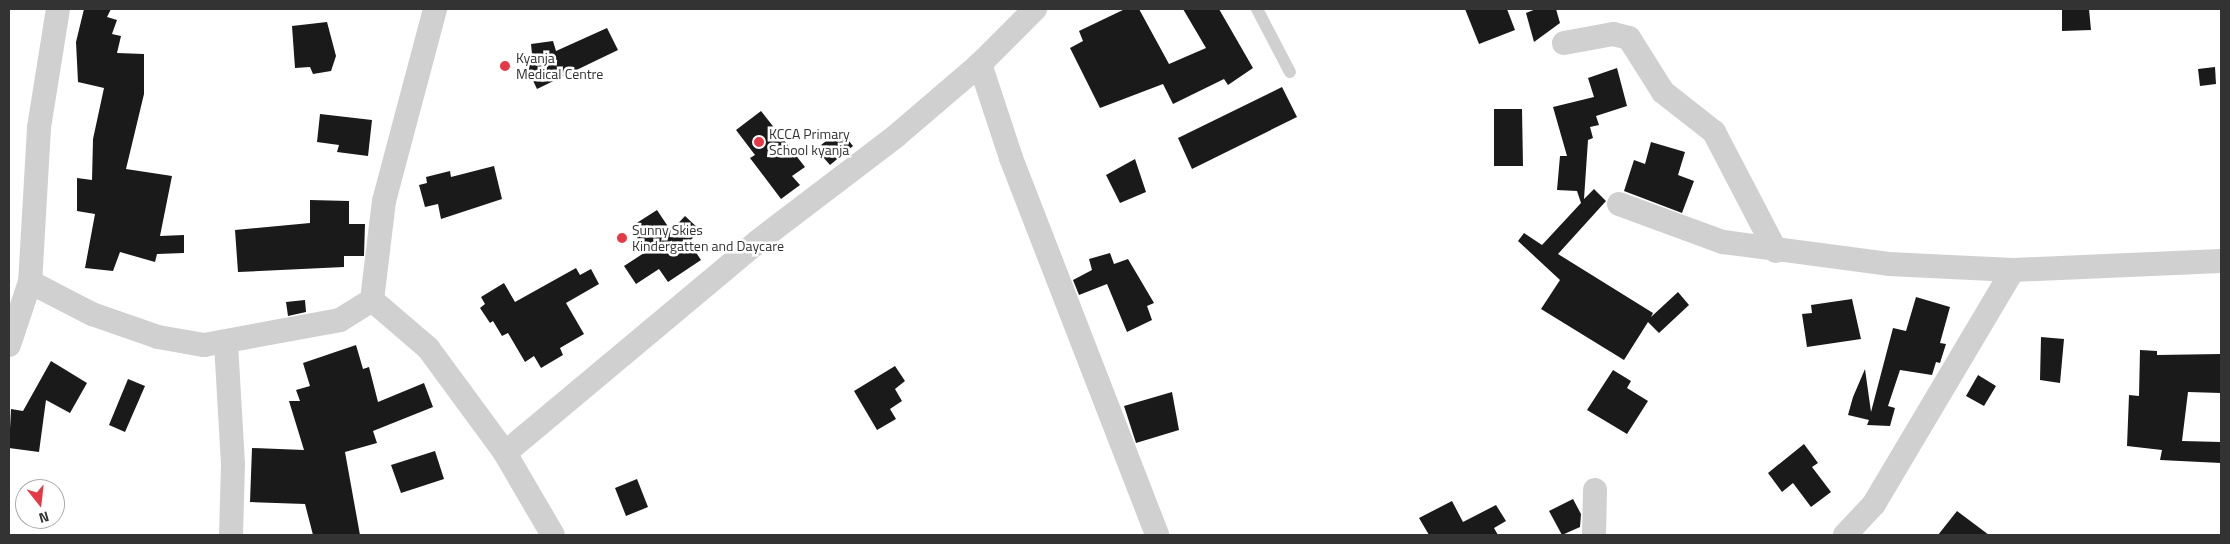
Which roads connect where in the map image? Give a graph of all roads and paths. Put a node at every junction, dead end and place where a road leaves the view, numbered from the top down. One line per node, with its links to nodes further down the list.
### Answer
1 (58, 9): 12 (street)
2 (435, 9): 13 (street)
3 (1035, 9): 6 (street)
4 (1258, 9): 7 (lane)
5 (1564, 42): 9 (street)
6 (980, 64): 16 (street); 20 (street)
7 (1290, 72)
8 (1619, 204): 9 (street)
9 (1776, 251): 11 (street)
10 (2221, 261): 11 (street)
11 (2013, 270): 22 (street)
12 (21, 291): 14 (street); 15 (street)
13 (372, 300): 14 (street); 16 (street)
14 (226, 343): 18 (street)
15 (9, 345)
16 (505, 453): 19 (street)
17 (1595, 490): 21 (street)
18 (231, 535)
19 (553, 535)
20 (1157, 535)
21 (1594, 535)
22 (1845, 535)

